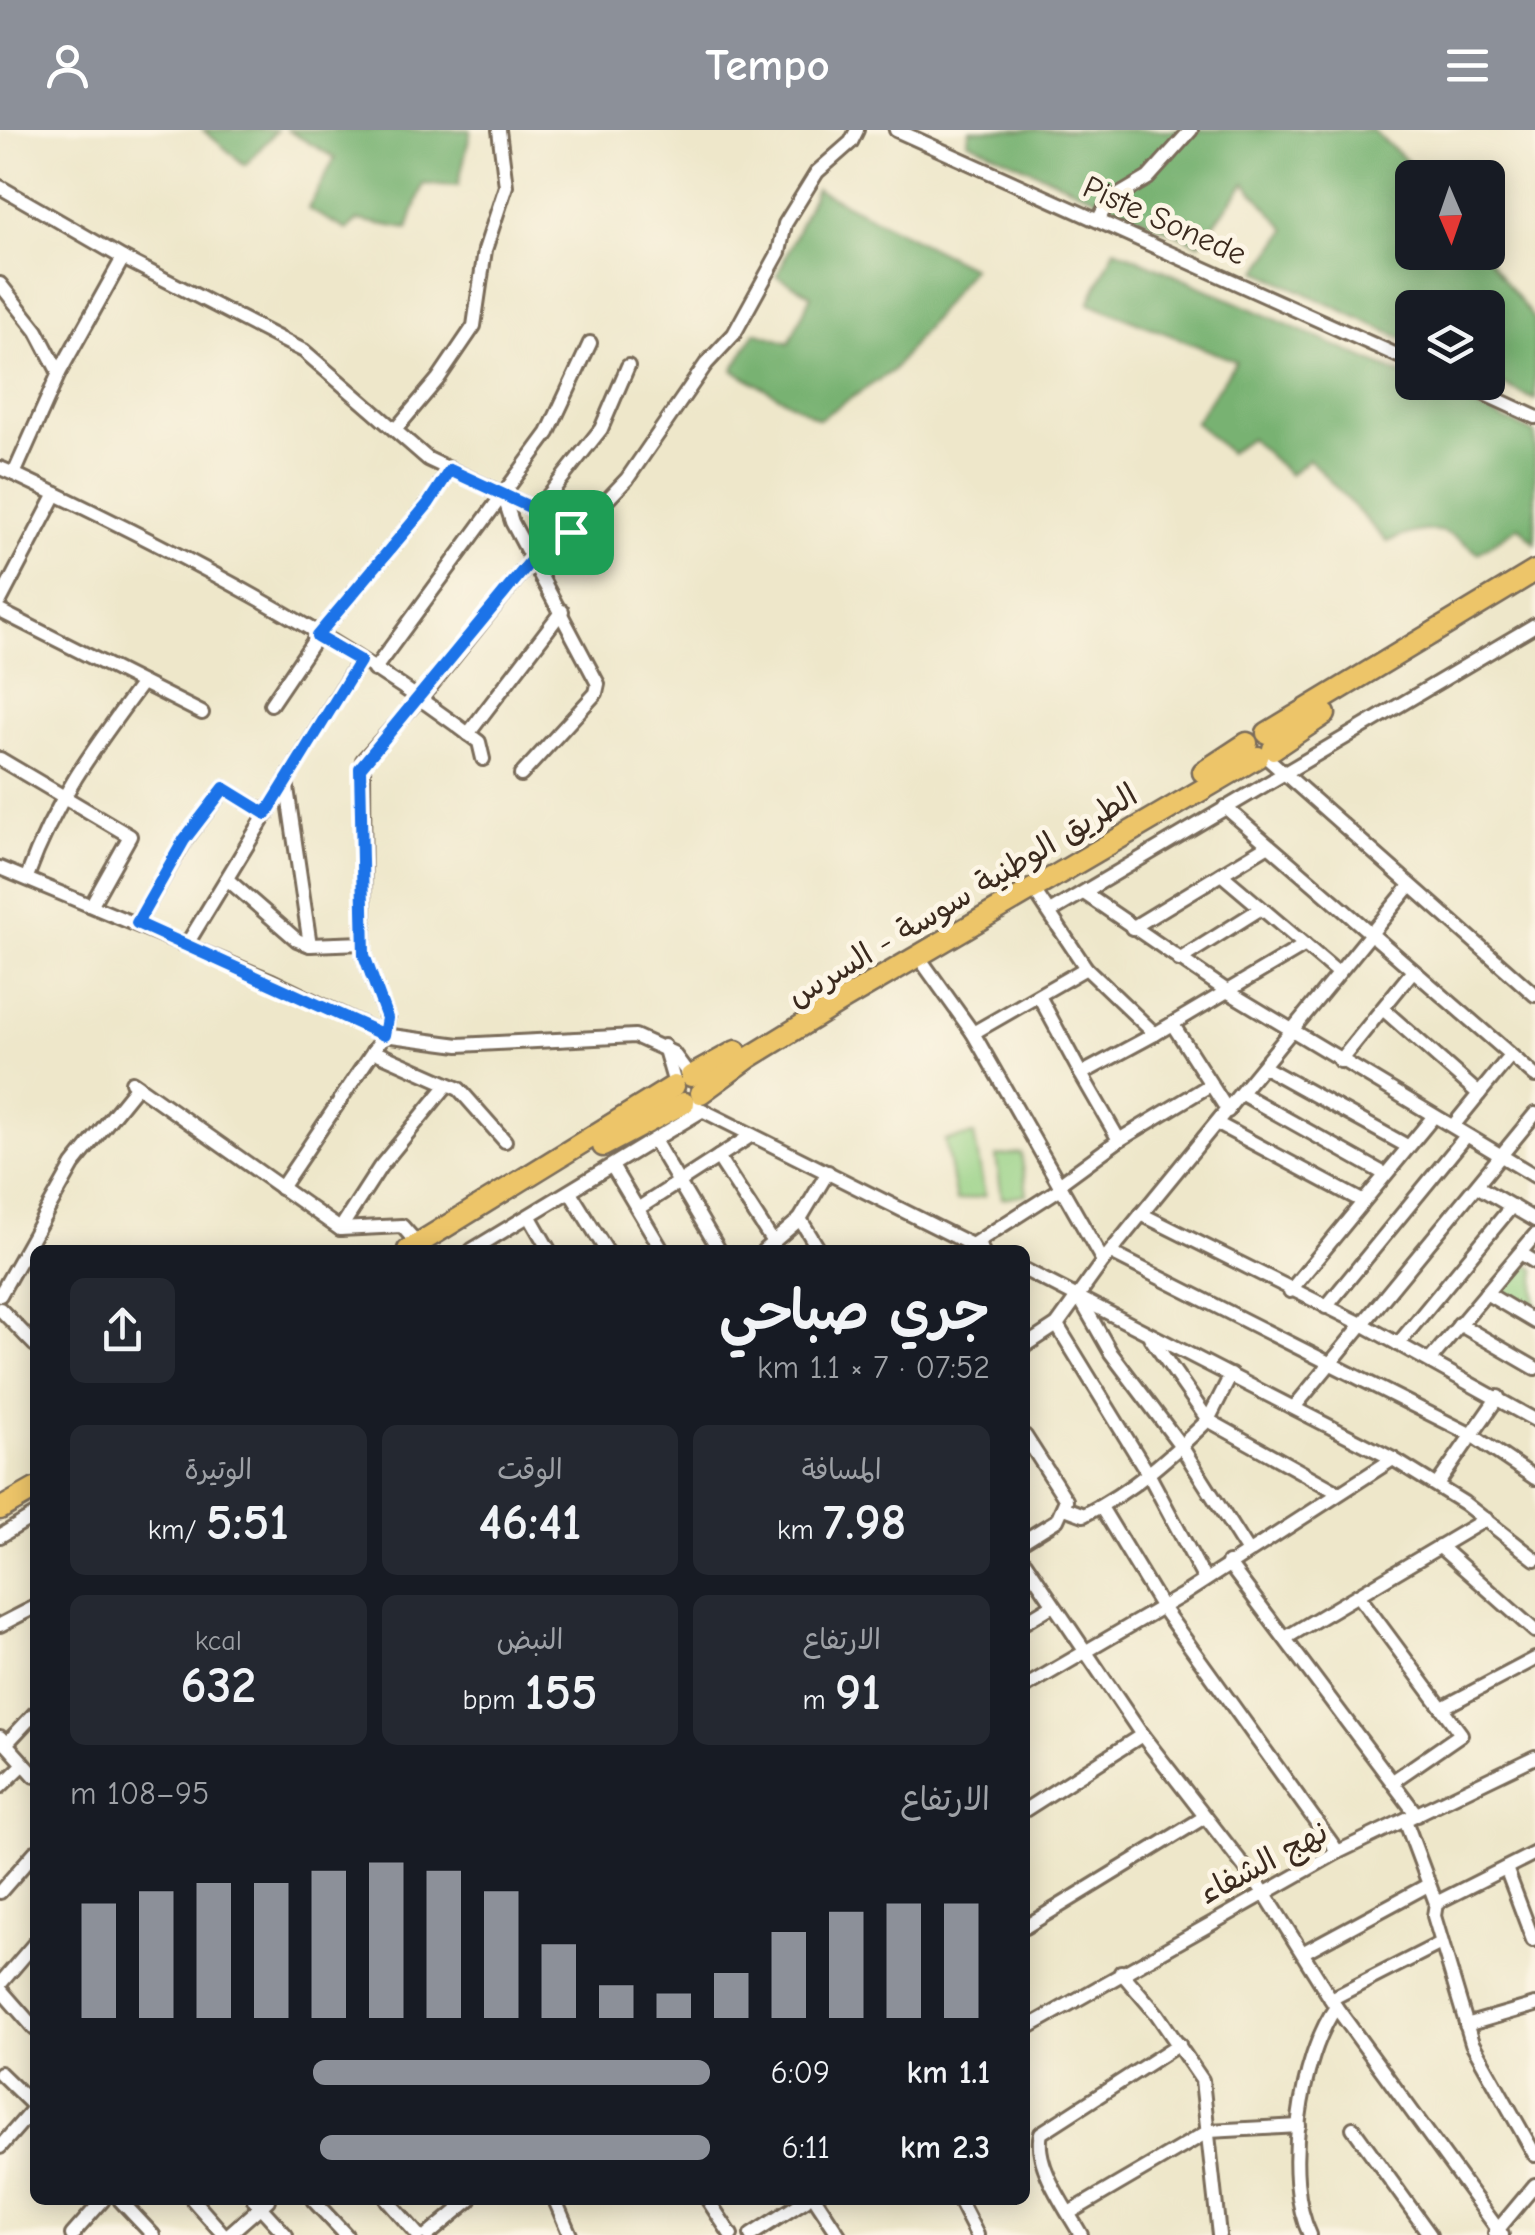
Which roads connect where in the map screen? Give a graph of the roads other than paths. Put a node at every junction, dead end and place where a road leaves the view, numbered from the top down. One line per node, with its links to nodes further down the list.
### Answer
1 (499, 130): 15 (street)
2 (857, 130): 21 (street)
3 (896, 130): 6 (street, Piste Sonede)
4 (1191, 130): 6 (street)
5 (0, 187): 7 (street)
6 (1098, 220): 10 (street, Piste Sonede)
7 (123, 258): 12 (street); 15 (street)
8 (0, 284): 12 (street)
9 (590, 342): 19 (street)
10 (1395, 354)
11 (628, 366): 20 (street)
12 (59, 373): 17 (street)
13 (1498, 400): 14 (street)
14 (1535, 417)
15 (395, 430): 16 (street)
16 (450, 470): 19 (street); 29 (street)
17 (7, 471): 18 (street)
18 (56, 494): 25 (street); 29 (street)
19 (503, 494): 20 (street); 22 (street); 31 (street)
20 (537, 510): 21 (street)
21 (571, 532): 22 (street)
22 (534, 557): 27 (street); 33 (street)
23 (1535, 571): 37 (highway, الطريق الوطنية سوسة - السرس)
24 (1535, 584): 37 (highway, الطريق الوطنية سوسة - السرس)
25 (0, 602)
26 (0, 611): 32 (street)
27 (562, 611): 36 (street); 41 (street)
28 (1535, 625): 40 (street)
29 (317, 636): 30 (street); 34 (street)
30 (360, 661): 31 (street); 42 (street)
31 (374, 670): 33 (street)
32 (142, 683): 35 (street); 43 (street)
33 (420, 698): 36 (street); 60 (street)
34 (271, 704)
35 (202, 713)
36 (468, 734): 39 (street)
37 (1262, 748): 40 (street); 52 (highway, الطريق الوطنية سوسة - السرس); 86 (highway, الطريق الوطنية سوسة - السرس)
38 (0, 759): 43 (street)
39 (483, 759)
40 (1284, 773): 44 (street); 51 (street)
41 (522, 774)
42 (286, 781): 45 (street); 62 (street)
43 (62, 796): 49 (street); 54 (street)
44 (1225, 808): 46 (street); 53 (street)
45 (266, 814): 50 (street); 57 (street)
46 (1267, 846): 48 (street); 59 (street)
47 (0, 868): 49 (street)
48 (1221, 874): 55 (street); 58 (street)
49 (27, 877): 54 (street)
50 (227, 879): 61 (street); 62 (street)
51 (1410, 886): 59 (street); 70 (street)
52 (1032, 888): 56 (street); 64 (highway, الطريق الوطنية سوسة - السرس)
53 (1084, 893): 56 (street); 58 (street)
54 (92, 904): 57 (street)
55 (1260, 909): 63 (street); 65 (street)
56 (1050, 912): 66 (street)
57 (137, 923): 61 (street)
58 (1132, 928): 65 (street)
59 (1370, 935): 67 (street); 68 (street)
60 (363, 943): 62 (street); 77 (street)
61 (187, 944): 77 (street)
62 (310, 944)
63 (1305, 946): 68 (street); 69 (street)
64 (918, 956): 75 (street); 86 (highway, الطريق الوطنية سوسة - السرس)
65 (1179, 960): 69 (street)
66 (1086, 968): 71 (street); 76 (street)
67 (1412, 972): 72 (street); 79 (street)
68 (1338, 973): 74 (street)
69 (1227, 991): 73 (street); 74 (street)
70 (1535, 995)
71 (1039, 996): 75 (street); 82 (street)
72 (1384, 1010): 80 (street); 88 (street)
73 (1173, 1024): 76 (street); 85 (street)
74 (1292, 1032): 80 (street); 81 (street)
75 (973, 1033): 107 (street)
76 (1155, 1034): 82 (street)
77 (384, 1035): 78 (street); 86 (street)
78 (373, 1051): 84 (street); 109 (street)
79 (1510, 1056): 83 (street); 88 (street)
80 (1340, 1061): 91 (street)
81 (1264, 1067): 87 (street); 99 (street)
82 (1081, 1074): 97 (street)
83 (1535, 1076)
84 (448, 1085): 98 (street); 118 (street)
85 (1210, 1085): 89 (street); 97 (street)
86 (690, 1092): 94 (street); 96 (street); 121 (highway, الطريق الوطنية سوسة - السرس)
87 (1242, 1094): 89 (street); 104 (street)
88 (1479, 1094): 93 (street)
89 (1228, 1111): 92 (street)
90 (1535, 1114): 100 (street)
91 (1434, 1116): 93 (street); 99 (street)
92 (1218, 1124): 111 (street); 114 (street)
93 (1453, 1126): 95 (street)
94 (752, 1135): 101 (street); 103 (street)
95 (1466, 1136): 100 (street); 140 (street)
96 (654, 1140): 102 (street); 106 (street)
97 (1120, 1140): 107 (street)
98 (505, 1141)
99 (1408, 1146): 104 (street)
100 (1500, 1155): 105 (street); 108 (street)
101 (718, 1157): 106 (street); 127 (street)
102 (612, 1166): 110 (street); 113 (street)
103 (828, 1172): 116 (street); 130 (street)
104 (1383, 1173): 111 (street)
105 (1535, 1176)
106 (678, 1181): 113 (street); 126 (street)
107 (1060, 1186): 131 (street); 133 (street)
108 (1477, 1186): 112 (street); 144 (street)
109 (281, 1188): 118 (street); 139 (street)
110 (570, 1192): 115 (street); 124 (street)
111 (1362, 1201): 136 (street)
112 (1512, 1206): 117 (street); 149 (street)
113 (638, 1208): 125 (street)
114 (1140, 1214): 133 (street); 136 (street)
115 (530, 1217): 122 (street); 123 (street)
116 (800, 1219): 128 (street); 129 (street)
117 (1535, 1220)
118 (340, 1229): 120 (street)
119 (1535, 1235): 132 (street)
120 (417, 1245)
121 (424, 1245)
122 (490, 1245)
123 (546, 1245)
124 (603, 1245)
125 (659, 1245)
126 (715, 1245)
127 (765, 1245)
128 (770, 1245)
129 (816, 1245)
130 (973, 1245)
131 (983, 1245)
132 (1522, 1254): 134 (street); 137 (street)
133 (1107, 1257): 138 (street); 151 (street)
134 (1535, 1262)
135 (1030, 1272): 138 (street)
136 (1290, 1291): 140 (street)
137 (1486, 1293): 142 (street); 143 (street)
138 (1078, 1294): 145 (street); 146 (street); 160 (street)
139 (0, 1296)
140 (1326, 1308): 144 (street)
141 (0, 1309): 147 (street)
142 (1535, 1322)
143 (1459, 1324): 150 (street); 152 (street)
144 (1364, 1325): 149 (street); 151 (street)
145 (1058, 1326): 148 (street); 162 (street)
146 (1148, 1334): 153 (street); 156 (street)
147 (30, 1340)
148 (1030, 1343)
149 (1398, 1344): 150 (street)
150 (1430, 1360): 154 (street)
151 (1329, 1364): 155 (street); 158 (street)
152 (1535, 1368)
153 (1231, 1375): 155 (street); 156 (street)
154 (1498, 1397): 157 (street); 158 (street)
155 (1296, 1405): 161 (street)
156 (1208, 1420): 160 (street); 167 (street)
157 (1535, 1420)
158 (1470, 1434): 163 (street); 165 (street)
159 (1030, 1443): 170 (street)
160 (1182, 1446): 162 (street); 178 (street)
161 (1393, 1459): 165 (street); 167 (street)
162 (1149, 1475): 169 (street); 182 (street)
163 (1535, 1478)
164 (30, 1480): 168 (highway)
165 (1438, 1485): 173 (street)
166 (30, 1492): 171 (highway)
167 (1339, 1493): 178 (street)
168 (0, 1497)
169 (1101, 1507): 170 (street); 185 (street)
170 (1065, 1508): 175 (street)
171 (0, 1509)
172 (30, 1519): 174 (street)
173 (1486, 1519): 177 (street); 179 (street)
174 (0, 1536)
175 (1030, 1537)
176 (1535, 1538): 179 (street)
177 (1438, 1546): 183 (street); 189 (street)
178 (1246, 1550): 180 (street)
179 (1530, 1555)
180 (1228, 1563): 182 (street); 190 (street)
181 (1030, 1569): 184 (street)
182 (1204, 1580): 185 (street)
183 (1358, 1596): 190 (street); 194 (street)
184 (1054, 1605): 187 (street); 191 (street)
185 (1161, 1606): 191 (street); 206 (street)
186 (30, 1610): 188 (street)
187 (1030, 1619)
188 (0, 1625)
189 (1535, 1631)
190 (1287, 1638): 201 (street)
191 (1085, 1650): 193 (street); 196 (street)
192 (1535, 1659): 194 (street)
193 (1030, 1684)
194 (1444, 1707): 201 (street)
195 (30, 1718): 197 (street)
196 (1142, 1735): 203 (street); 205 (street)
197 (3, 1740): 199 (street)
198 (1535, 1757): 204 (street, نهج الشفاء)
199 (24, 1764): 200 (street); 202 (street)
200 (30, 1771)
201 (1393, 1781): 204 (street)
202 (0, 1787)
203 (1030, 1807)
204 (1411, 1817): 206 (street, نهج الشفاء); 210 (street)
205 (1203, 1818): 212 (street); 214 (street)
206 (1338, 1852): 212 (street, نهج الشفاء)
207 (1535, 1853): 209 (street)
208 (30, 1858): 211 (street)
209 (1506, 1868): 213 (street); 215 (street)
210 (1428, 1885): 213 (street); 217 (street)
211 (0, 1892)
212 (1264, 1892): 217 (street); 219 (street, نهج الشفاء)
213 (1436, 1903): 216 (street)
214 (1030, 1923)
215 (1534, 1942)
216 (1441, 1943): 221 (street); 224 (street)
217 (1304, 1952): 221 (street)
218 (30, 1954): 220 (street)
219 (1120, 1972): 225 (street, نهج الشفاء); 226 (street)
220 (0, 1986): 223 (street)
221 (1334, 2002): 230 (street); 251 (street)
222 (1535, 2005): 224 (street)
223 (30, 2023)
224 (1466, 2025): 234 (street)
225 (1030, 2026)
226 (1179, 2044): 232 (street); 249 (street)
227 (1, 2076): 228 (street)
228 (30, 2102)
229 (30, 2113): 233 (street)
230 (1299, 2126): 232 (street); 265 (street)
231 (1353, 2128): 266 (street)
232 (1209, 2131): 249 (street); 250 (street)
233 (0, 2147)
234 (1535, 2156)
235 (1535, 2185): 251 (street)
236 (99, 2205): 252 (street)
237 (125, 2205): 253 (street)
238 (198, 2205): 254 (street)
239 (258, 2205): 254 (street)
240 (263, 2205): 255 (street)
241 (317, 2205): 256 (street)
242 (393, 2205): 257 (street)
243 (464, 2205): 258 (street)
244 (557, 2205): 259 (street)
245 (711, 2205): 260 (street)
246 (798, 2205): 261 (street)
247 (819, 2205): 262 (street)
248 (962, 2205): 263 (street)
249 (1069, 2212): 264 (street)
250 (1213, 2233)
251 (1498, 2233)
252 (72, 2235)
253 (154, 2235)
254 (226, 2235)
255 (286, 2235)
256 (346, 2235)
257 (418, 2235)
258 (428, 2235)
259 (570, 2235)
260 (731, 2235)
261 (752, 2235)
262 (840, 2235)
263 (977, 2235)
264 (1081, 2235)
265 (1310, 2235)
266 (1430, 2235)

